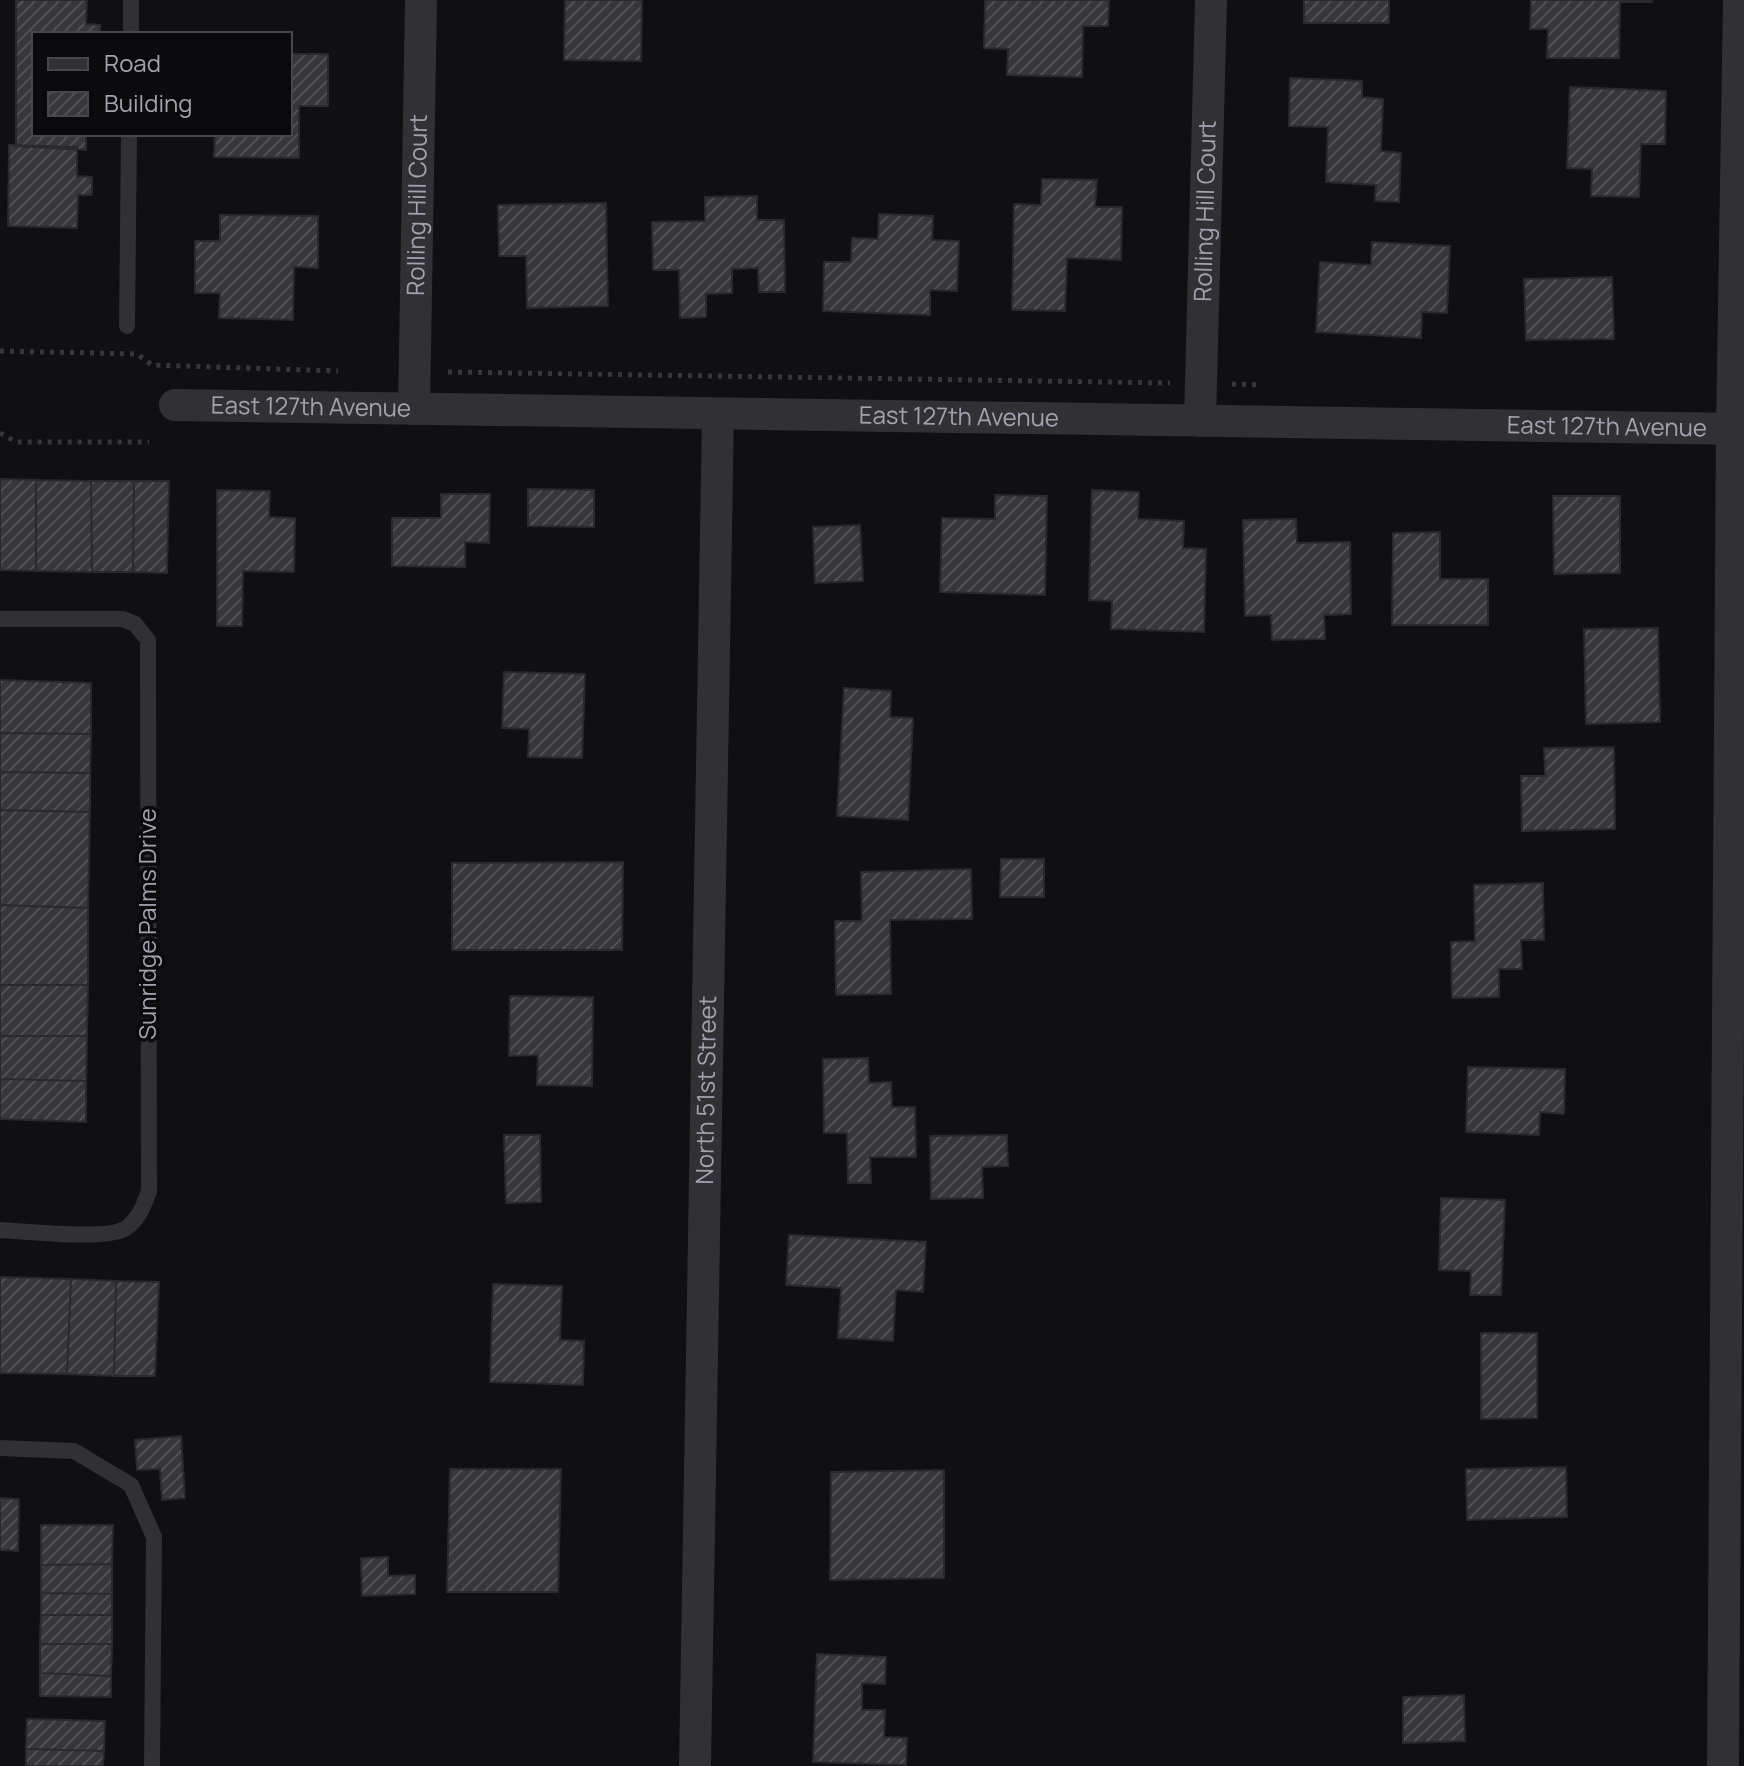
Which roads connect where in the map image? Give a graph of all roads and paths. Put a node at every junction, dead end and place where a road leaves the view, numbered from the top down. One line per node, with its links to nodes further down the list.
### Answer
1 (131, 0): 5 (lane)
2 (421, 0): 9 (street, Rolling Hill Court)
3 (1211, 0): 11 (street, Rolling Hill Court)
4 (1739, 0): 17 (street)
5 (131, 32)
6 (129, 136): 7 (lane)
7 (127, 326)
8 (0, 351): 10 (path)
9 (414, 371): 11 (path); 14 (street, Rolling Hill Court)
10 (350, 372)
11 (1202, 383): 12 (path); 16 (street, Rolling Hill Court)
12 (1265, 386)
13 (175, 405): 14 (street, East 127th Avenue)
14 (414, 409): 15 (street, East 127th Avenue)
15 (718, 414): 16 (street, East 127th Avenue); 24 (street, North 51st Street)
16 (1200, 421): 17 (street, East 127th Avenue)
17 (1738, 428): 25 (street)
18 (0, 433): 19 (path)
19 (149, 442)
20 (0, 619): 21 (lane, Sunridge Palms Drive)
21 (0, 1230)
22 (0, 1448): 23 (lane)
23 (152, 1766)
24 (695, 1766)
25 (1723, 1766)

